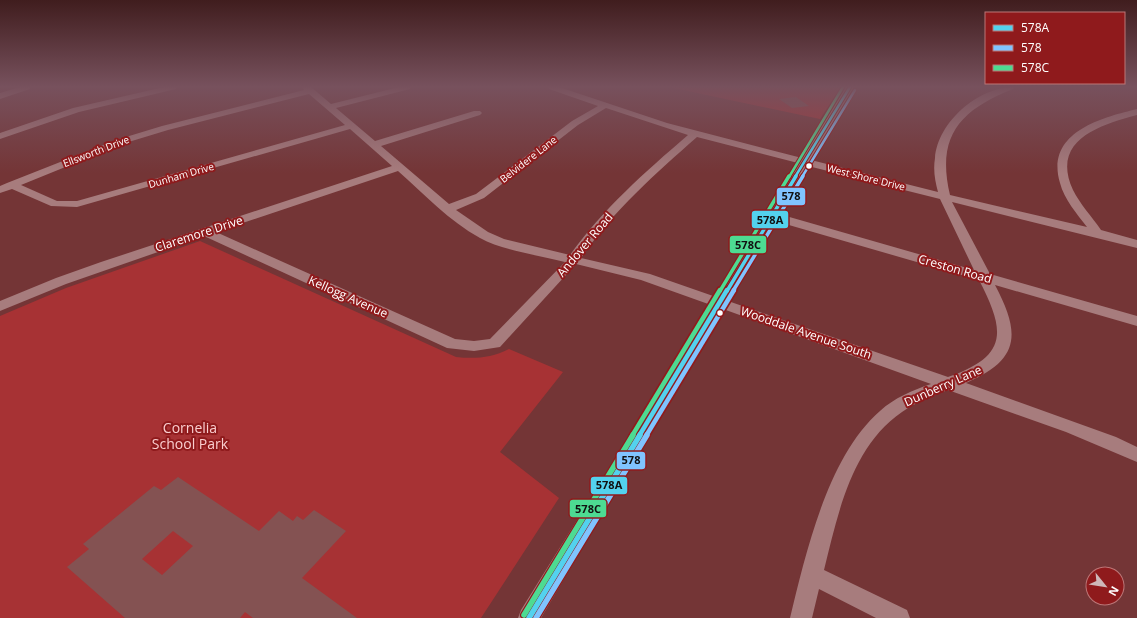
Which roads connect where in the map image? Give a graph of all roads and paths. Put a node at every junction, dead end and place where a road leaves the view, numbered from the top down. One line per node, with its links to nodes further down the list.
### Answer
1 (59, 116): 12 (street)
2 (210, 116): 16 (street, Ellsworth Drive)
3 (340, 116): 10 (street, Wooddale Avenue South)
4 (468, 116): 13 (street)
5 (587, 116): 19 (street, Belvidere Lane)
6 (639, 116): 11 (street, West Shore Drive)
7 (832, 116): 14 (street)
8 (959, 116): 18 (street, Dunberry Lane)
9 (1124, 116): 22 (street)
10 (351, 126): 13 (street, Wooddale Avenue South); 16 (street, Dunham Drive)
11 (695, 134): 14 (street, West Shore Drive); 24 (street, Andover Road)
12 (0, 136)
13 (374, 145): 15 (street, Wooddale Avenue South)
14 (805, 161): 18 (street, West Shore Drive); 20 (street)
15 (399, 167): 19 (street, Wooddale Avenue South); 21 (street, Claremore Drive)
16 (11, 186): 17 (street, Ellsworth Drive)
17 (0, 190)
18 (945, 196): 22 (street, West Shore Drive); 25 (street, Dunberry Lane)
19 (448, 208): 24 (street, Wooddale Avenue South)
20 (772, 216): 25 (street, Creston Road); 26 (street)
21 (205, 232): 27 (street, Claremore Drive); 29 (street, Kellogg Avenue)
22 (1097, 233): 23 (street, West Shore Drive)
23 (1137, 244)
24 (574, 259): 26 (street, Wooddale Avenue South); 29 (street, Andover Road)
25 (985, 277): 28 (street, Creston Road); 30 (street, Dunberry Lane)
26 (719, 303): 30 (street, Wooddale Avenue South); 33 (street)
27 (0, 306)
28 (1137, 320)
29 (495, 343)
30 (949, 384): 31 (street, Wooddale Avenue South); 32 (street, Dunberry Lane)
31 (1137, 455)
32 (812, 575): 34 (street, Dunberry Lane); 35 (street)
33 (530, 618)
34 (801, 618)
35 (899, 618)

